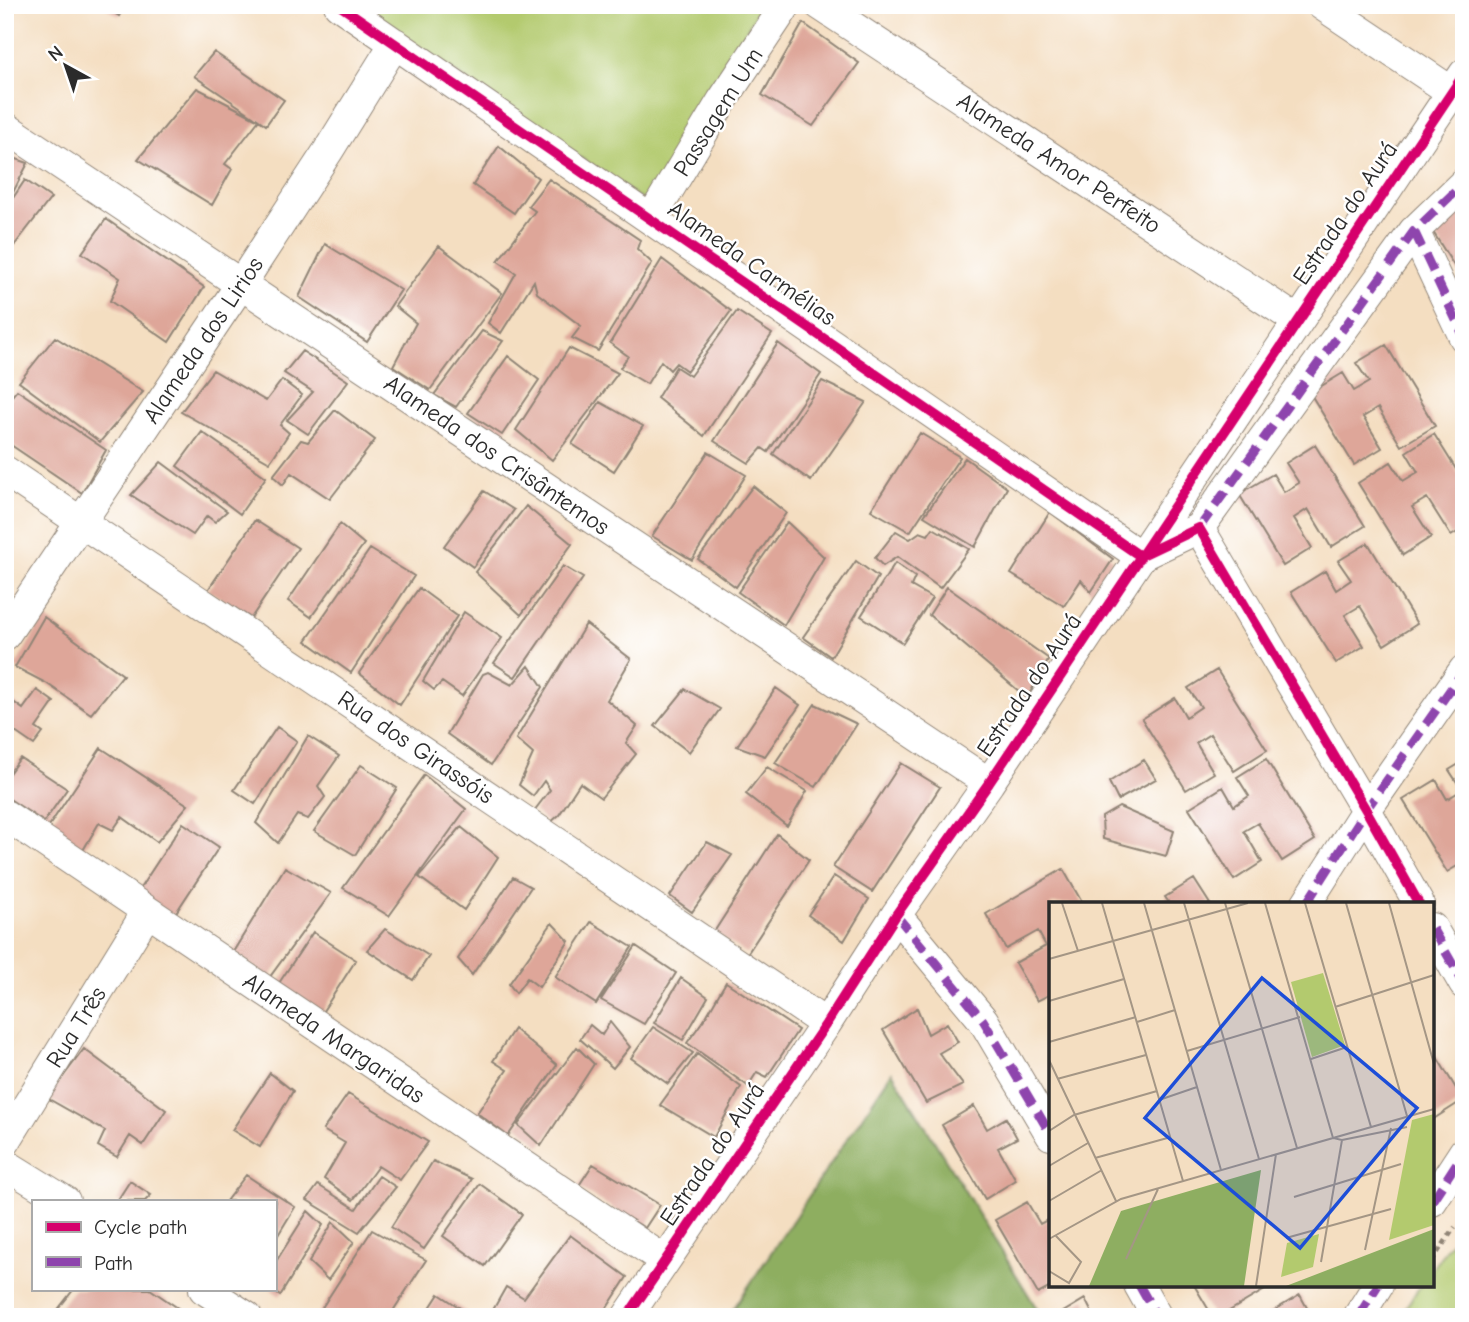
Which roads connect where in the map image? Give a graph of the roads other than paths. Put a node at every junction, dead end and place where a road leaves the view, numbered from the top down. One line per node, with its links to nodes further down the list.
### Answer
1 (339, 5): 5 (street, Alameda Carmélias)
2 (786, 5): 9 (street, Passagem Um)
3 (820, 5): 12 (street, Alameda Amor Perfeito)
4 (1322, 5): 6 (street)
5 (395, 43): 9 (street, Alameda Carmélias); 11 (street, Alameda dos Lirios)
6 (1458, 83): 12 (street, Estrada do Aurá)
7 (5, 127): 11 (street, Alameda dos Crisântemos)
8 (1464, 183): 10 (street)
9 (651, 219): 17 (street, Alameda Carmélias)
10 (1414, 230): 13 (street); 16 (street)
11 (241, 284): 15 (street, Alameda dos Lirios); 20 (street, Alameda dos Crisântemos)
12 (1298, 321): 17 (street, Estrada do Aurá)
13 (1464, 337)
14 (5, 471): 15 (street, Rua dos Girassóis)
15 (80, 520): 18 (street, Alameda dos Lirios); 29 (street, Rua dos Girassóis)
16 (1199, 528): 17 (street); 21 (street)
17 (1140, 556): 20 (street, Estrada do Aurá)
18 (5, 635)
19 (1464, 670): 21 (street)
20 (989, 783): 26 (street, Estrada do Aurá)
21 (1366, 810): 23 (street); 24 (street)
22 (5, 815): 25 (street, Alameda Margaridas)
23 (1307, 902)
24 (1418, 902)
25 (147, 912): 31 (street, Rua Três); 36 (street, Alameda Margaridas)
26 (896, 915): 29 (street, Estrada do Aurá); 30 (street)
27 (1434, 932): 28 (street)
28 (1464, 985)
29 (826, 1024): 36 (street, Estrada do Aurá)
30 (1049, 1132)
31 (5, 1142)
32 (1464, 1152): 34 (street)
33 (5, 1164): 35 (street)
34 (1434, 1198)
35 (63, 1200)
36 (664, 1261): 41 (street, Estrada do Aurá)
37 (1140, 1287): 42 (street)
38 (1377, 1287): 43 (street)
39 (205, 1290): 40 (street)
40 (238, 1314)
41 (627, 1317)
42 (1157, 1317)
43 (1358, 1317)

